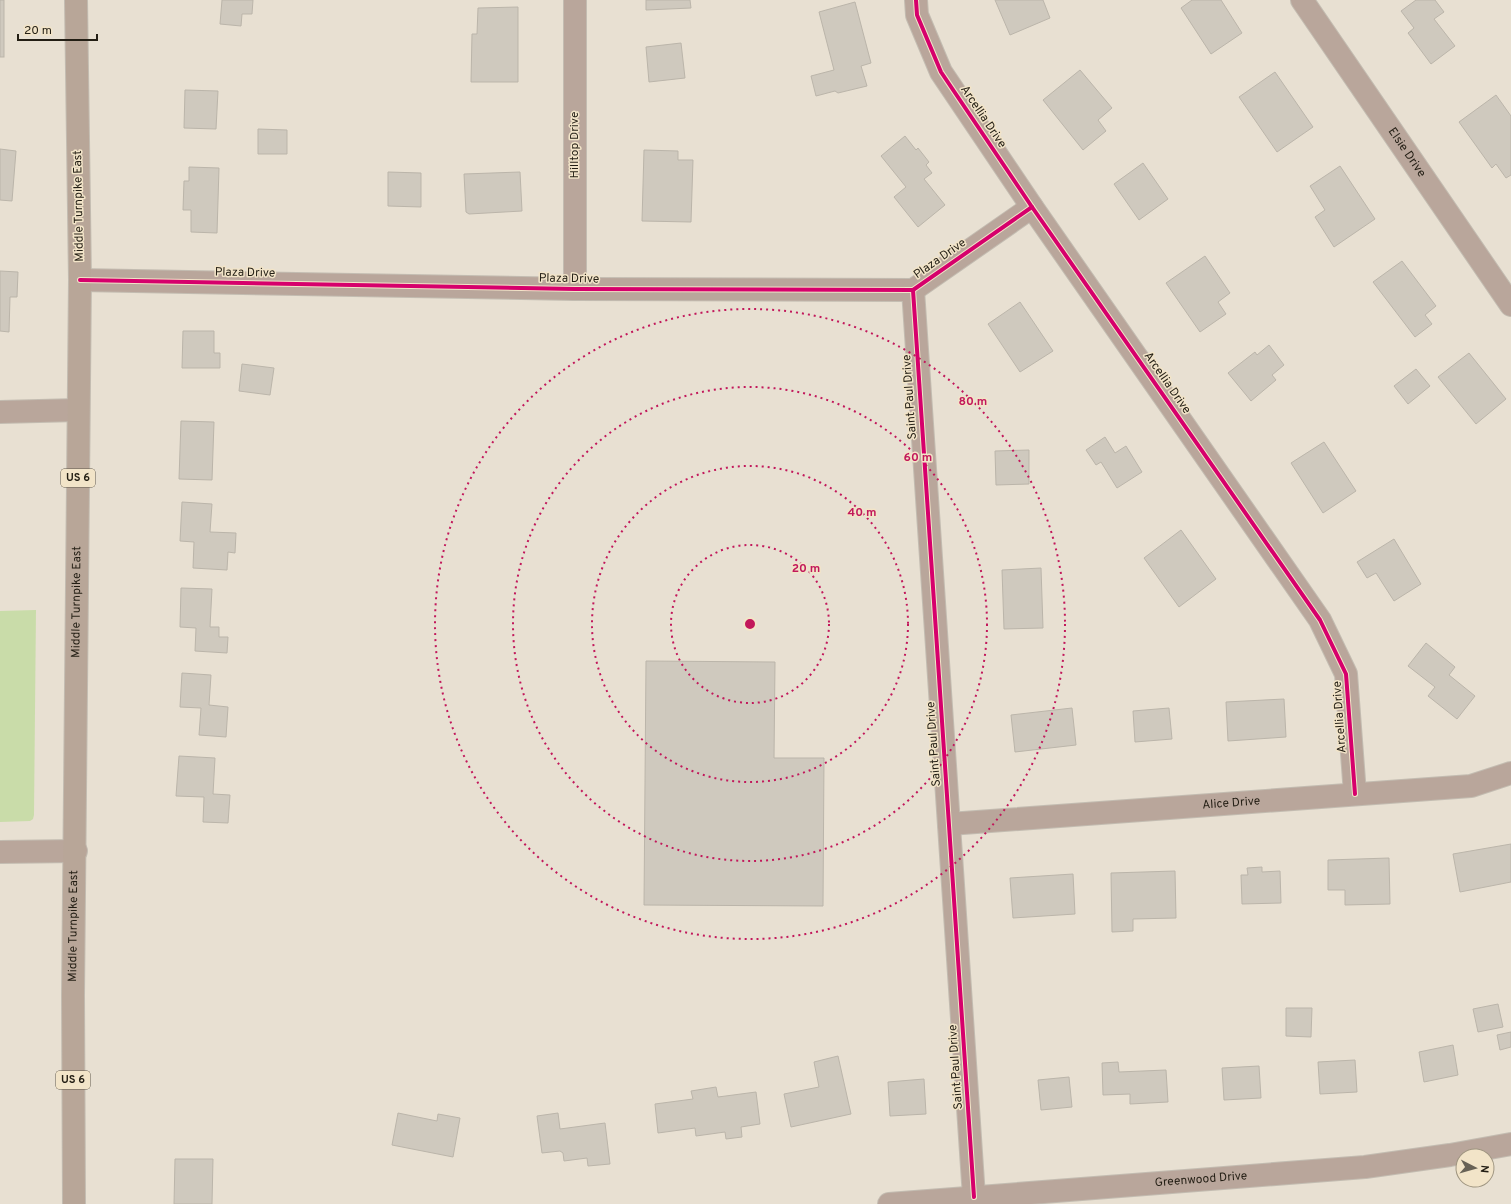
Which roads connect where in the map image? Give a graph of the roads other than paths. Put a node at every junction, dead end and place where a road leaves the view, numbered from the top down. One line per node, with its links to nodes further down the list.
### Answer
1 (76, 0): 6 (main road, Middle Turnpike East / US 6)
2 (576, 0): 7 (street, Hilltop Drive)
3 (916, 0): 5 (street, Arcellia Drive)
4 (1302, 0): 9 (street, Elsie Drive)
5 (1032, 207): 8 (street, Plaza Drive); 13 (street, Arcellia Drive)
6 (80, 280): 7 (street, Plaza Drive); 10 (main road, Middle Turnpike East / US 6)
7 (575, 289): 8 (street, Plaza Drive)
8 (913, 290): 14 (street, Saint Paul Drive)
9 (1511, 305)
10 (78, 410): 11 (street); 15 (main road, Middle Turnpike East / US 6)
11 (0, 412)
12 (1511, 773): 13 (street, Alice Drive)
13 (1355, 794): 14 (street, Alice Drive)
14 (949, 824): 18 (street, Saint Paul Drive)
15 (76, 851): 16 (street); 19 (main road, Middle Turnpike East / US 6)
16 (0, 852)
17 (1511, 1144): 18 (street, Greenwood Drive)
18 (974, 1197): 20 (street, Greenwood Drive)
19 (74, 1204)
20 (889, 1204)

